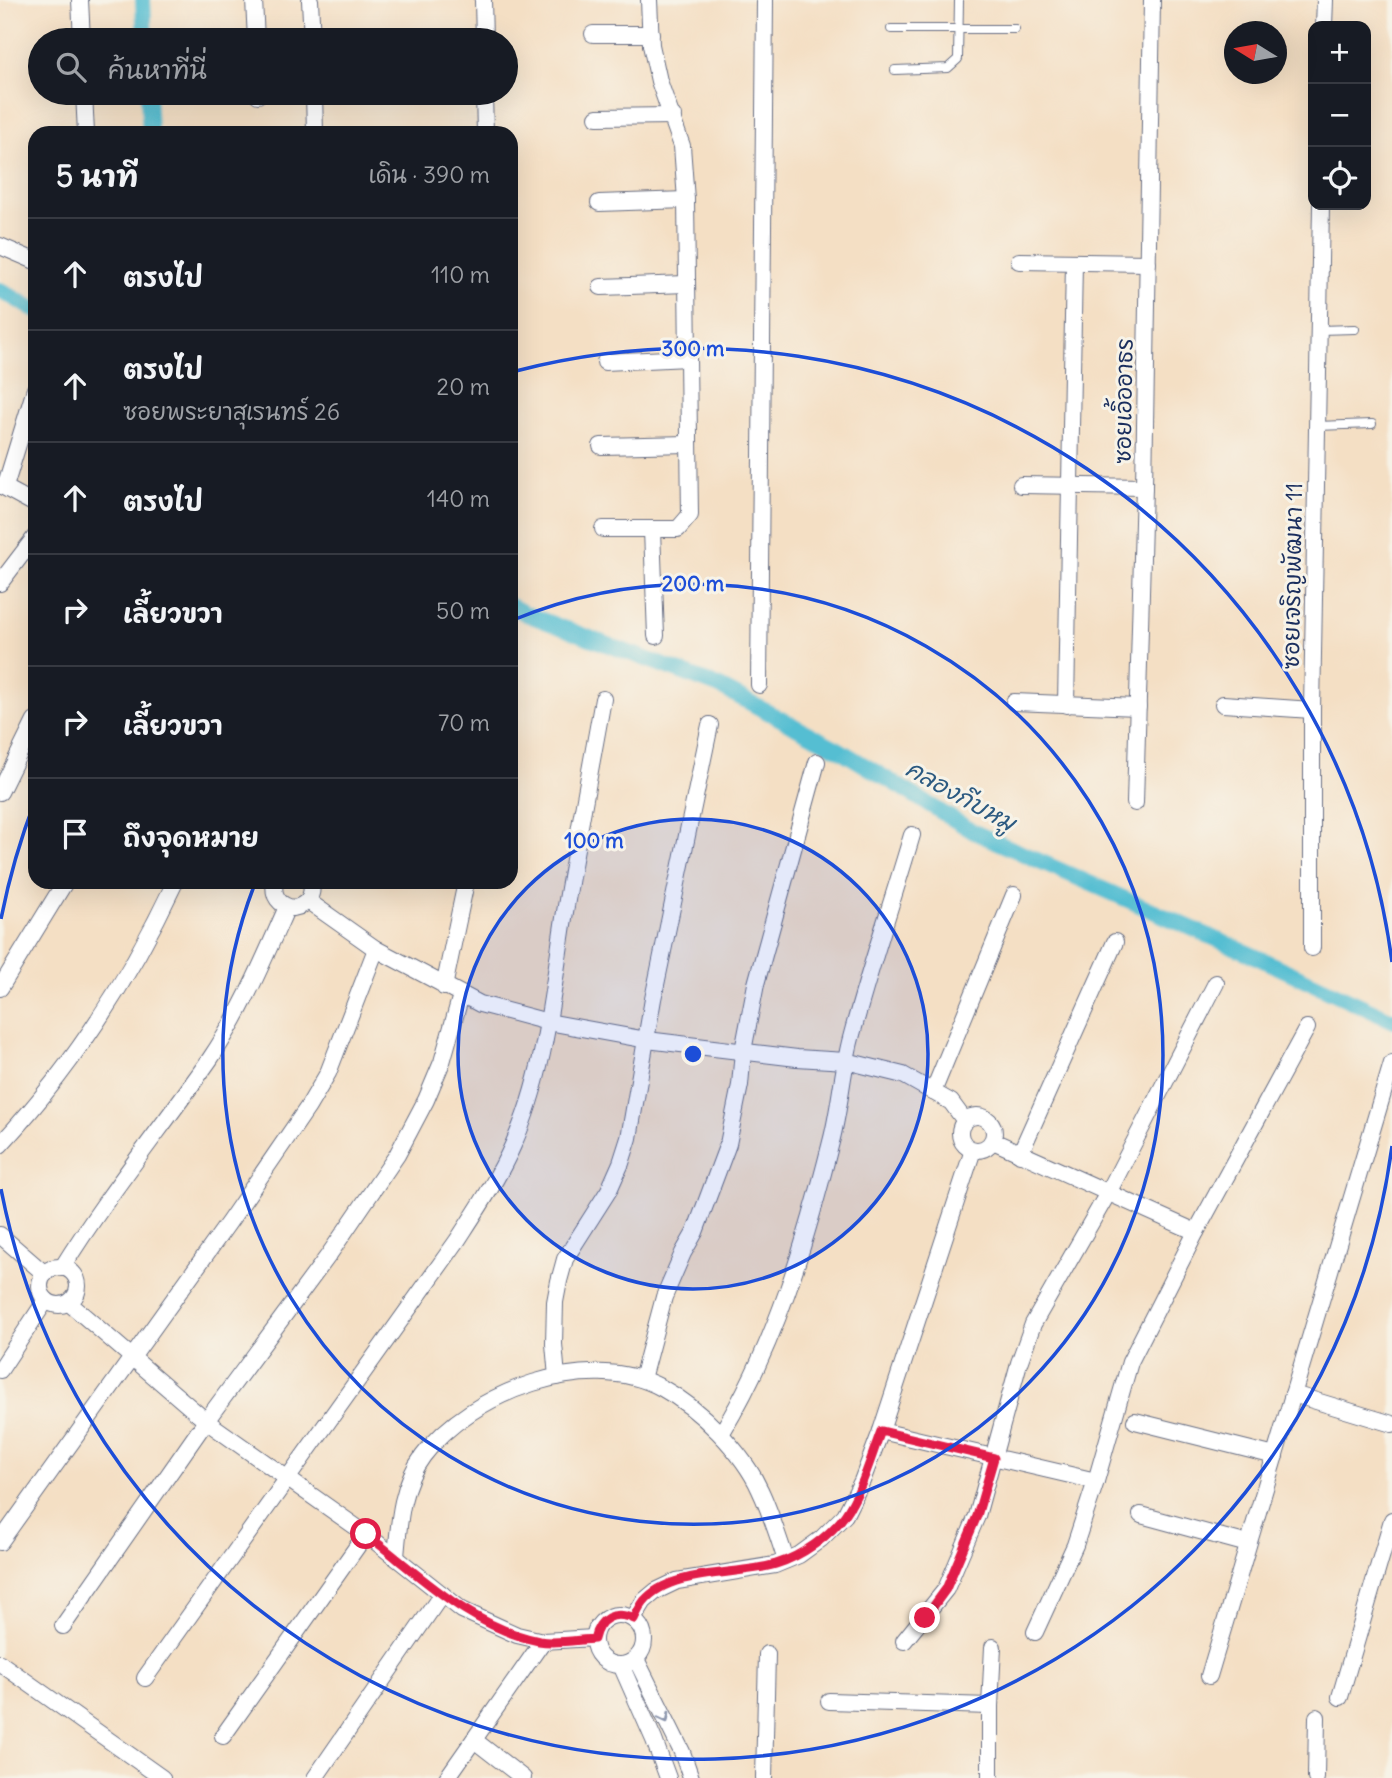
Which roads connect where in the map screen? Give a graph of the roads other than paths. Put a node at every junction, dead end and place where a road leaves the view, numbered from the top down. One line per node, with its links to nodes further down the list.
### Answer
1 (80, 0): 11 (street)
2 (254, 0): 12 (street)
3 (310, 0): 13 (street)
4 (483, 0): 14 (street)
5 (649, 0): 19 (street)
6 (765, 0): 58 (street)
7 (959, 0): 16 (lane)
8 (1152, 0): 36 (street, ซอยเอิ้ออาธร)
9 (1325, 0): 10 (street)
10 (1324, 21)
11 (81, 28)
12 (255, 28)
13 (311, 28)
14 (484, 28)
15 (891, 29): 16 (lane)
16 (958, 29): 17 (lane); 20 (lane)
17 (1015, 29)
18 (593, 34): 19 (street)
19 (650, 34): 24 (street)
20 (895, 70)
21 (85, 105): 26 (street)
22 (314, 105): 27 (street)
23 (484, 105): 28 (street)
24 (673, 116): 25 (street); 29 (street)
25 (597, 117)
26 (86, 126)
27 (315, 126)
28 (485, 126)
29 (686, 200): 30 (street); 37 (street)
30 (599, 202)
31 (1321, 210): 40 (street, ซอยเจริญพัฒนา 11)
32 (0, 246): 33 (street)
33 (28, 258)
34 (1020, 261): 35 (street)
35 (1074, 262): 36 (street); 49 (street)
36 (1148, 263): 51 (street, ซอยเอิ้ออาธร)
37 (687, 284): 38 (street); 41 (street)
38 (601, 288)
39 (1354, 329): 40 (lane)
40 (1319, 330): 45 (street, ซอยเจริญพัฒนา 11)
41 (688, 358): 42 (street); 46 (street)
42 (605, 362)
43 (28, 410): 50 (street)
44 (1372, 424): 45 (lane)
45 (1317, 426): 64 (street, ซอยเจริญพัฒนา 11)
46 (689, 444): 47 (street); 54 (street)
47 (601, 446)
48 (1021, 485): 49 (street)
49 (1072, 485): 51 (street); 62 (street)
50 (2, 486): 52 (street)
51 (1144, 487): 63 (street, ซอยเอิ้ออาธร)
52 (28, 500)
53 (603, 529): 54 (street)
54 (652, 530): 57 (street)
55 (28, 546): 56 (street)
56 (0, 583)
57 (656, 636)
58 (759, 685)
59 (603, 699): 86 (street)
60 (1014, 702): 62 (street)
61 (1223, 704): 64 (street)
62 (1066, 705): 63 (street)
63 (1138, 707): 69 (street, ซอยเอิ้ออาธร)
64 (1312, 710): 80 (street, ซอยเจริญพัฒนา 11)
65 (710, 725): 88 (street)
66 (28, 746): 68 (street)
67 (817, 762): 89 (street)
68 (0, 792)
69 (1135, 803)
70 (912, 835): 90 (street)
71 (61, 889): 84 (street)
72 (172, 889): 95 (street)
73 (275, 889): 78 (street)
74 (312, 889): 77 (street)
75 (465, 889): 83 (street)
76 (1014, 895): 92 (street)
77 (308, 901): 78 (street); 81 (street)
78 (287, 907): 101 (street)
79 (1115, 942): 97 (street)
80 (1312, 948)
81 (376, 949): 83 (street); 105 (street)
82 (1216, 983): 98 (street)
83 (444, 987): 85 (street)
84 (0, 988)
85 (461, 995): 86 (street); 110 (street)
86 (548, 1022): 88 (street); 117 (street)
87 (1307, 1028): 99 (street)
88 (647, 1040): 89 (street); 107 (street)
89 (743, 1051): 90 (street); 108 (street)
90 (846, 1061): 92 (street); 114 (street)
91 (1392, 1063): 109 (street)
92 (933, 1092): 93 (street)
93 (965, 1121): 94 (street); 96 (street)
94 (993, 1141): 96 (street); 97 (street)
95 (0, 1145)
96 (972, 1150): 113 (street)
97 (1020, 1154): 98 (street)
98 (1108, 1193): 99 (street); 116 (street)
99 (1196, 1232): 118 (street)
100 (0, 1235): 102 (street)
101 (62, 1268): 102 (street); 104 (street)
102 (45, 1274): 103 (street)
103 (46, 1300): 104 (street); 106 (street)
104 (69, 1303): 105 (street)
105 (132, 1357): 110 (street); 122 (street)
106 (0, 1370)
107 (557, 1377): 108 (street); 124 (street)
108 (642, 1379): 114 (street)
109 (1293, 1394): 112 (street); 115 (street)
110 (206, 1421): 117 (street); 128 (street)
111 (1135, 1421): 115 (street)
112 (1392, 1424)
113 (881, 1431): 116 (street); 125 (street)
114 (721, 1434): 125 (street)
115 (1275, 1456): 123 (street)
116 (994, 1458): 118 (street); 131 (street)
117 (288, 1477): 121 (street); 138 (street)
118 (1097, 1481): 129 (street)
119 (1141, 1515): 123 (street)
120 (1392, 1520): 139 (street)
121 (366, 1534): 124 (street); 143 (street)
122 (0, 1542)
123 (1248, 1544): 137 (street)
124 (396, 1558): 126 (street)
125 (786, 1560): 127 (street)
126 (442, 1594): 132 (street); 146 (street)
127 (634, 1619): 130 (street); 135 (street)
128 (63, 1626)
129 (1035, 1632)
130 (594, 1639): 132 (street); 135 (street)
131 (904, 1641)
132 (542, 1642): 144 (street)
133 (993, 1647): 141 (street)
134 (767, 1654): 151 (street)
135 (628, 1662): 149 (street); 150 (street, one-way to 150)
136 (0, 1663): 145 (street)
137 (1209, 1676)
138 (145, 1678)
139 (1340, 1697)
140 (829, 1701): 141 (street)
141 (990, 1706): 152 (street)
142 (1317, 1717): 153 (street)
143 (223, 1736)
144 (474, 1740): 147 (street); 148 (street)
145 (162, 1778)
146 (315, 1778)
147 (447, 1778)
148 (523, 1778)
149 (668, 1778)
150 (691, 1778)
151 (764, 1778)
152 (990, 1778)
153 (1316, 1778)

